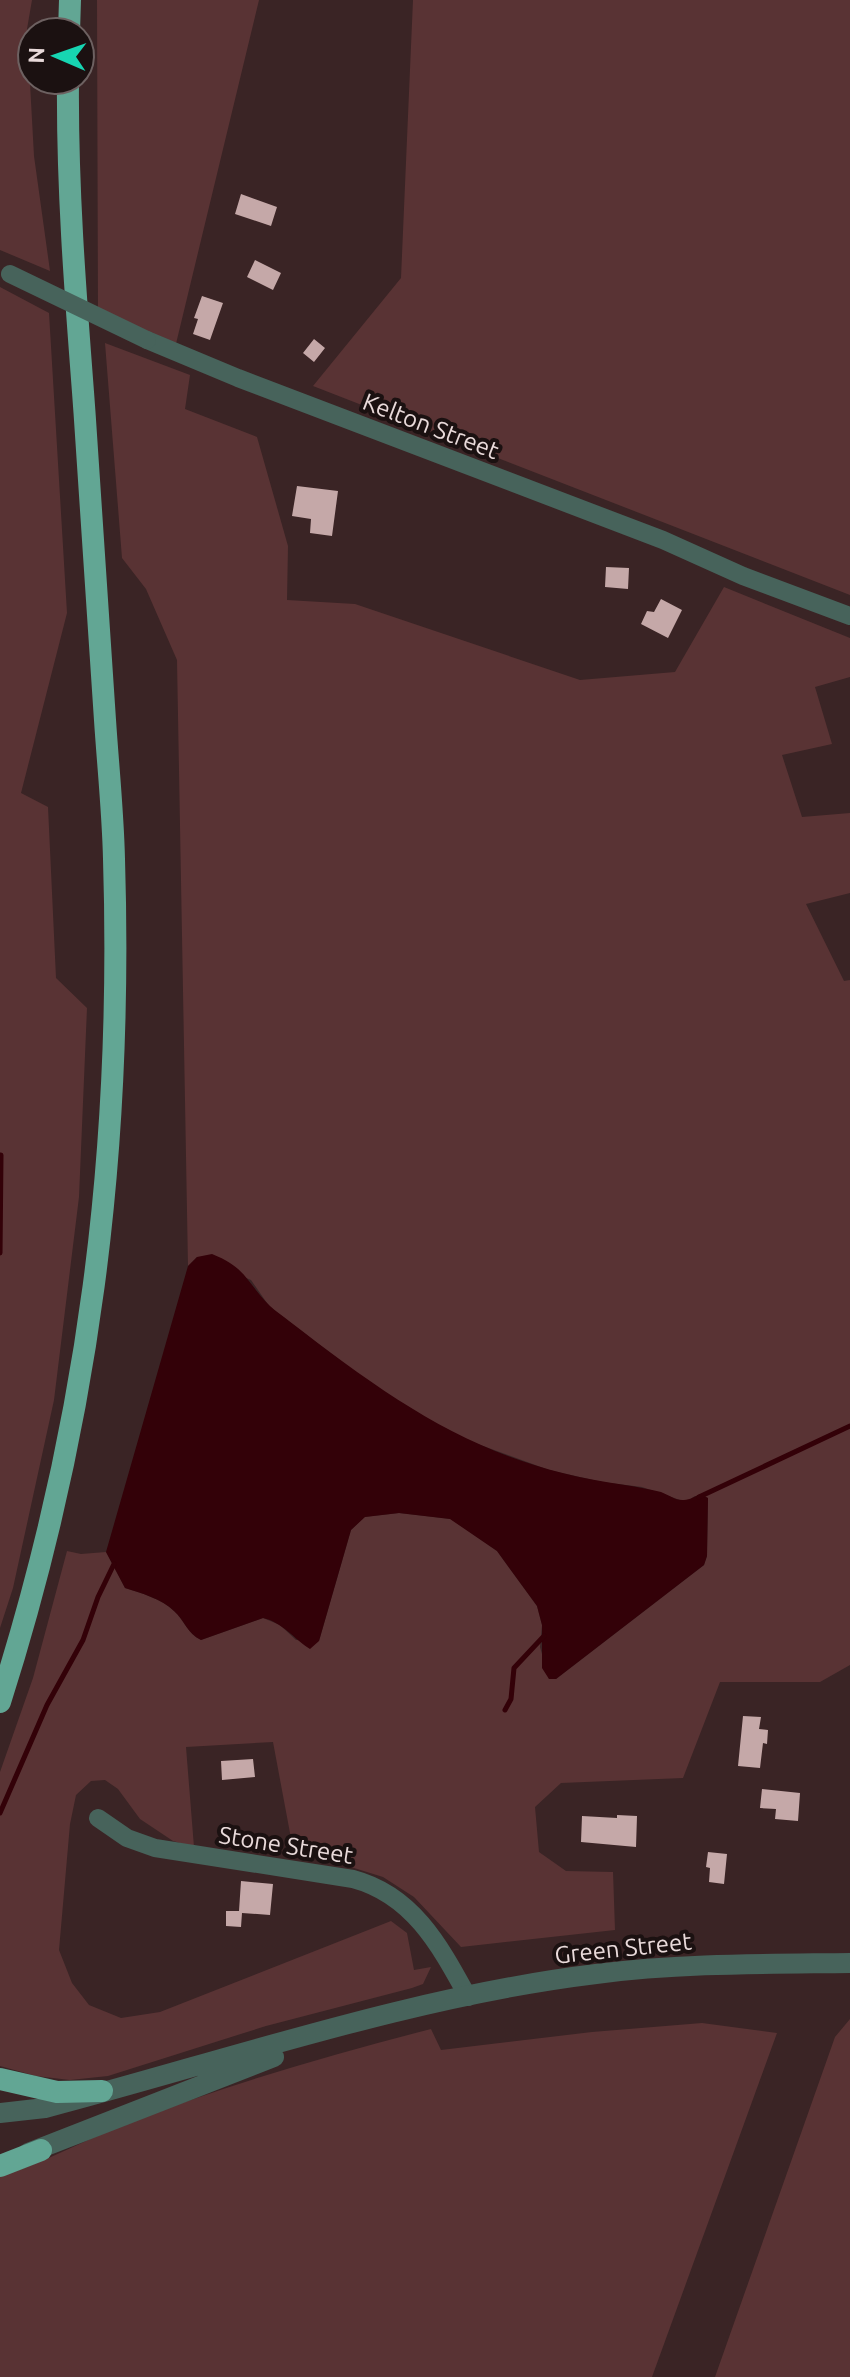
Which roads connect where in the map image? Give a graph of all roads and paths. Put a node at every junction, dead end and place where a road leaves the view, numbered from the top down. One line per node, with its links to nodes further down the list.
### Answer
1 (69, 96): 4 (highway)
2 (5, 271): 3 (street, Kelton Street, bridge)
3 (850, 616)
4 (0, 1702)
5 (98, 1818): 7 (street, Stone Street)
6 (850, 1963): 7 (street, Green Street)
7 (468, 1997): 8 (street, Green Street)
8 (404, 2012): 10 (street, Green Street); 12 (street, Green Street)
9 (0, 2079): 10 (highway)
10 (102, 2091): 11 (street, Green Street)
11 (0, 2113)
12 (41, 2150): 13 (street, Green Street); 14 (highway)
13 (0, 2157)
14 (0, 2166)

